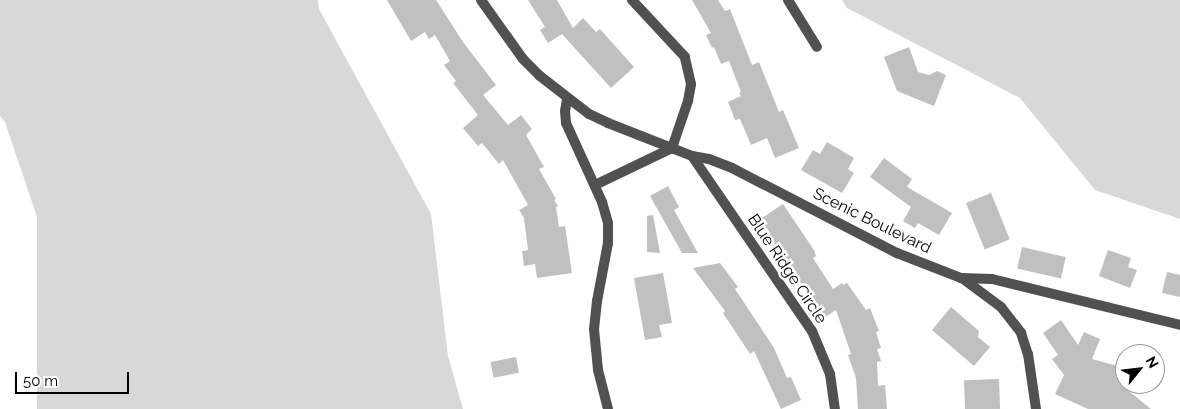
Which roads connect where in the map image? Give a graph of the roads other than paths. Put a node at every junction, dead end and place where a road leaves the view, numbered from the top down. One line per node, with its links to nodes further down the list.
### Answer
1 (481, 0): 5 (street, Scenic Boulevard)
2 (632, 0): 6 (street)
3 (788, 0): 4 (street)
4 (817, 47)
5 (567, 99): 6 (street, Scenic Boulevard); 8 (street)
6 (672, 148): 7 (street, Scenic Boulevard); 8 (street)
7 (692, 156): 9 (street, Scenic Boulevard); 12 (street, Blue Ridge Circle)
8 (594, 185): 11 (street)
9 (961, 278): 10 (street, Scenic Boulevard); 13 (street)
10 (1180, 324)
11 (608, 409)
12 (835, 409)
13 (1036, 409)

